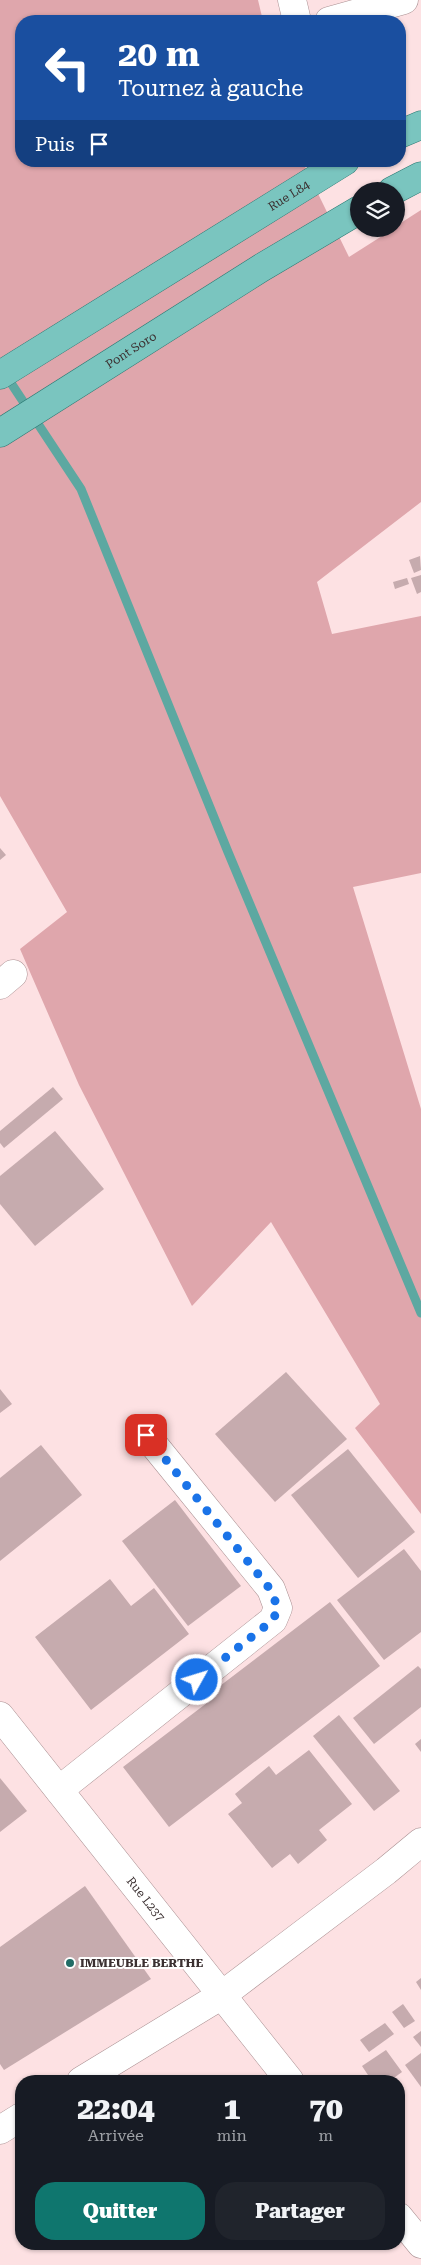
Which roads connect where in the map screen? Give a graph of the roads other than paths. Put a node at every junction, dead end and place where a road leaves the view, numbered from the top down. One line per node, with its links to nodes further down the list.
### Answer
1 (292, 0): 3 (street)
2 (404, 0): 4 (street)
3 (296, 15)
4 (350, 15)
5 (421, 125): 6 (main road)
6 (406, 131)
7 (332, 167): 11 (main road, Rue L84)
8 (421, 176): 9 (main road)
9 (405, 184)
10 (350, 215): 12 (main road, Pont Soro)
11 (0, 375)
12 (0, 433)
13 (146, 1435): 15 (street)
14 (0, 1716): 15 (street, Rue L237)
15 (59, 1790): 17 (street, Rue L237)
16 (421, 1842): 17 (street)
17 (222, 1995): 18 (street); 19 (street, Rue L237)
18 (91, 2075)
19 (285, 2075)
20 (15, 2121): 21 (street)
21 (0, 2130)
22 (405, 2224): 23 (street)
23 (421, 2244)

